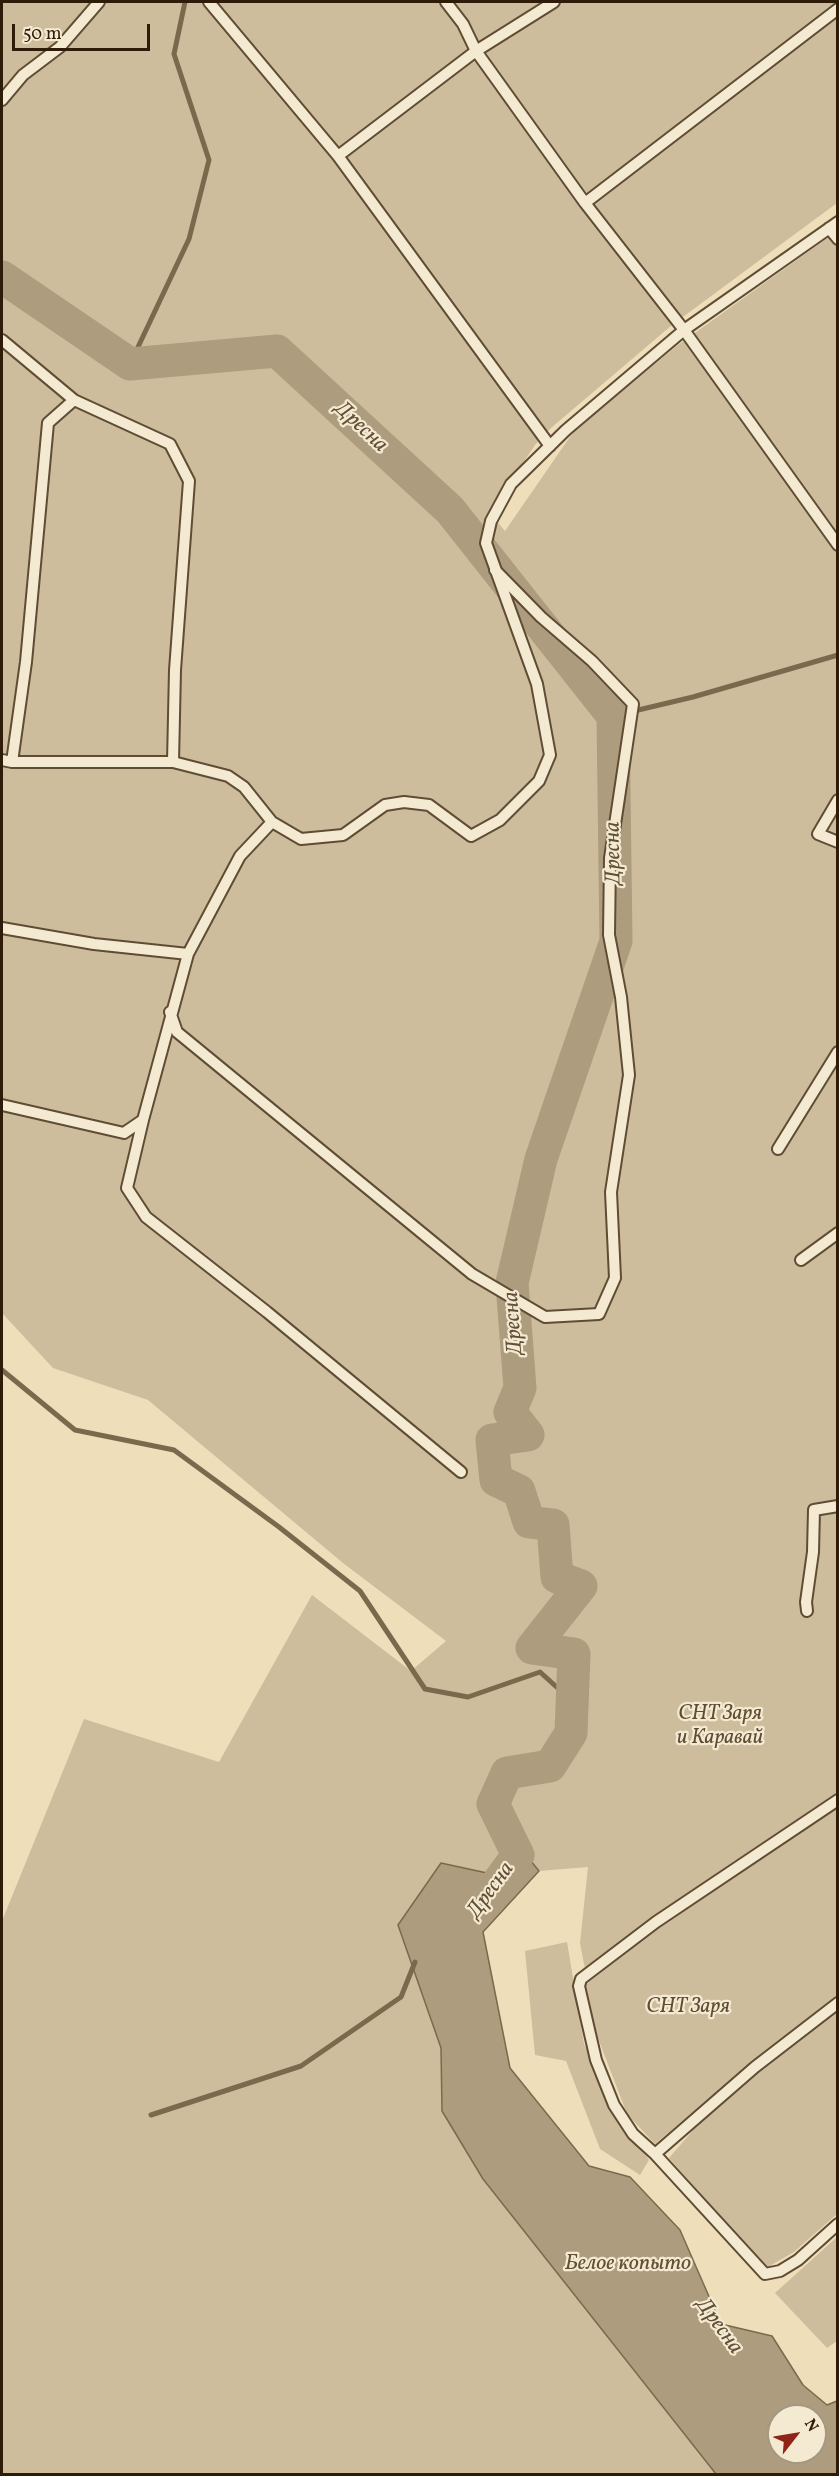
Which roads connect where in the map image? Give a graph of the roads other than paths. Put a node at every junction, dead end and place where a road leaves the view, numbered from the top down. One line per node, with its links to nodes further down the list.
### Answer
1 (99, 2): 7 (lane)
2 (209, 2): 8 (lane)
3 (446, 2): 6 (lane)
4 (554, 2): 6 (lane)
5 (837, 9): 9 (lane)
6 (476, 51): 8 (lane); 9 (lane)
7 (2, 100)
8 (338, 156): 15 (lane)
9 (585, 203): 12 (lane)
10 (833, 225): 11 (lane); 12 (lane)
11 (837, 239)
12 (684, 330): 15 (lane); 16 (lane)
13 (2, 340): 14 (lane)
14 (74, 399): 18 (lane); 19 (lane)
15 (550, 446): 17 (lane)
16 (837, 544)
17 (495, 570): 21 (lane); 25 (lane)
18 (7, 761): 19 (lane)
19 (173, 762): 21 (lane)
20 (837, 800): 22 (lane)
21 (272, 822): 24 (lane)
22 (837, 842)
23 (2, 928): 24 (lane)
24 (188, 954): 25 (lane)
25 (170, 1012): 28 (lane)
26 (837, 1052): 29 (lane)
27 (2, 1105): 28 (lane)
28 (143, 1120): 32 (lane)
29 (778, 1149)
30 (837, 1233): 31 (lane)
31 (801, 1260)
32 (461, 1472)
33 (837, 1506): 34 (lane)
34 (807, 1611)
35 (837, 1800): 37 (lane)
36 (837, 2003): 37 (lane)
37 (656, 2154): 38 (lane)
38 (837, 2224)

